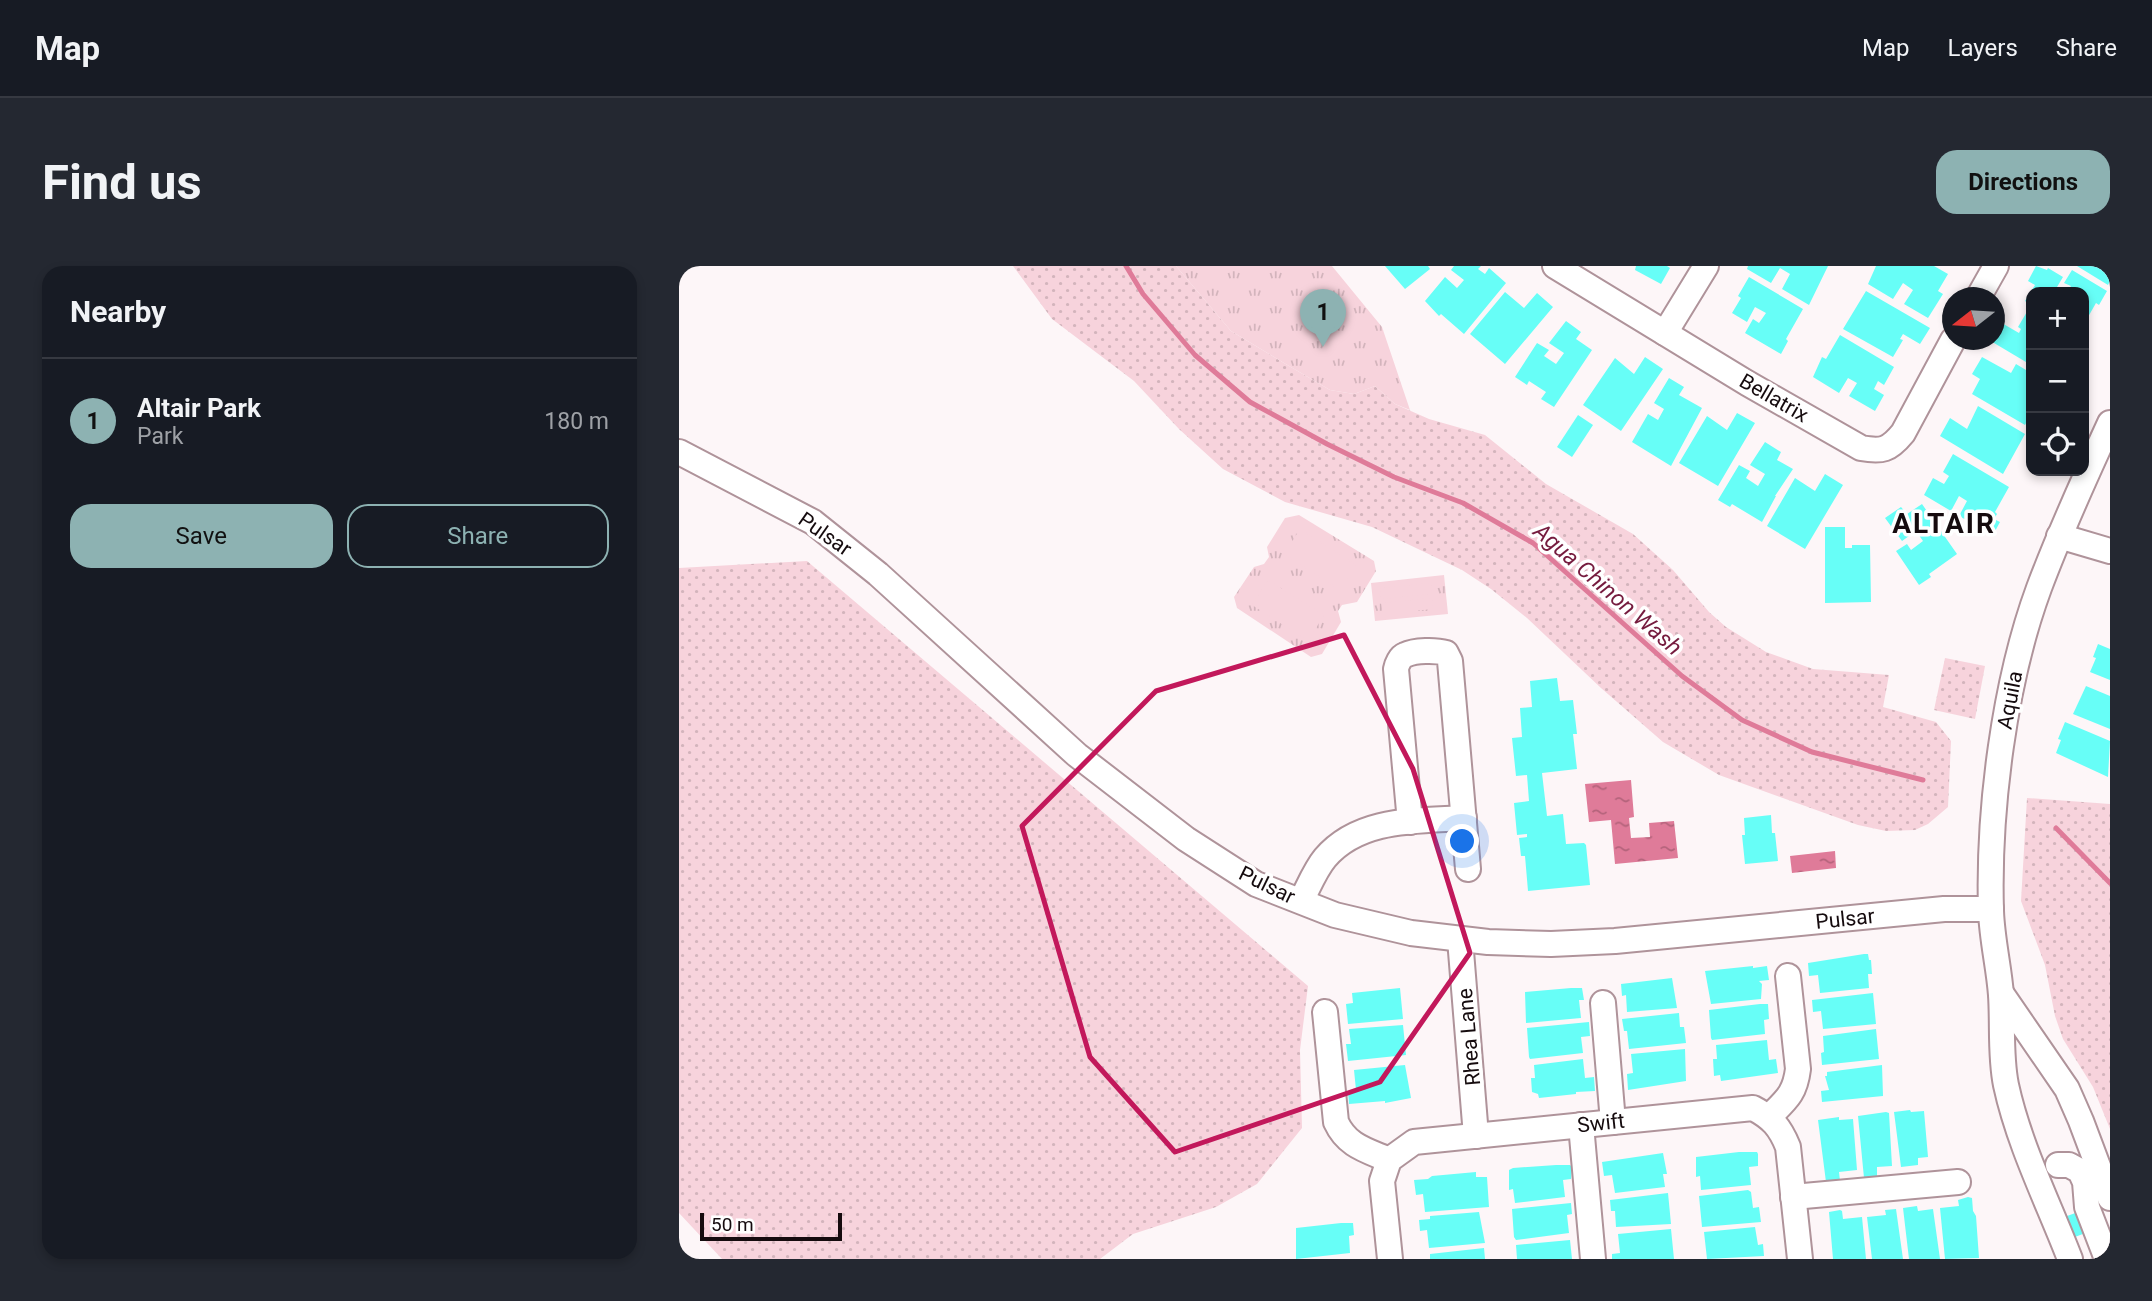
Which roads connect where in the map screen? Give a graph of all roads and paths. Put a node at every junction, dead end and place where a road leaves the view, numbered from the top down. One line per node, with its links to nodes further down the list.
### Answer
1 (1555, 266): 5 (street, Bellatrix)
2 (1706, 266): 5 (street)
3 (1996, 266): 4 (street)
4 (1984, 287)
5 (1665, 333): 6 (street, Bellatrix)
6 (1948, 350)
7 (2110, 423): 9 (street, Aquila)
8 (679, 452): 14 (street, Pulsar)
9 (2059, 536): 10 (street); 15 (street, Aquila)
10 (2110, 551)
11 (1464, 818): 12 (street); 12 (street); 13 (street)
12 (1410, 822): 14 (street)
13 (1468, 869)
14 (1301, 901): 16 (street, Pulsar)
15 (1991, 909): 16 (street, Pulsar); 18 (street, Aquila)
16 (1460, 939): 24 (street, Rhea Lane)
17 (1788, 976): 21 (street)
18 (2001, 993): 25 (street, Aquila); 27 (street, Aquila)
19 (1603, 1003): 22 (street)
20 (1325, 1012): 26 (street)
21 (1769, 1117): 22 (street, Swift); 30 (street)
22 (1613, 1122): 23 (street, Swift)
23 (1581, 1125): 24 (street, Swift); 33 (street)
24 (1476, 1136): 26 (street, Swift)
25 (2093, 1152): 27 (street); 29 (street); 31 (street, Aquila)
26 (1389, 1160): 32 (street)
27 (2047, 1170): 29 (street); 35 (street, Aquila)
28 (1958, 1182): 30 (street)
29 (2086, 1188): 36 (street)
30 (1793, 1197): 34 (street)
31 (2110, 1198)
32 (1390, 1259)
33 (1593, 1259)
34 (1800, 1259)
35 (2070, 1259)
36 (2107, 1259)

